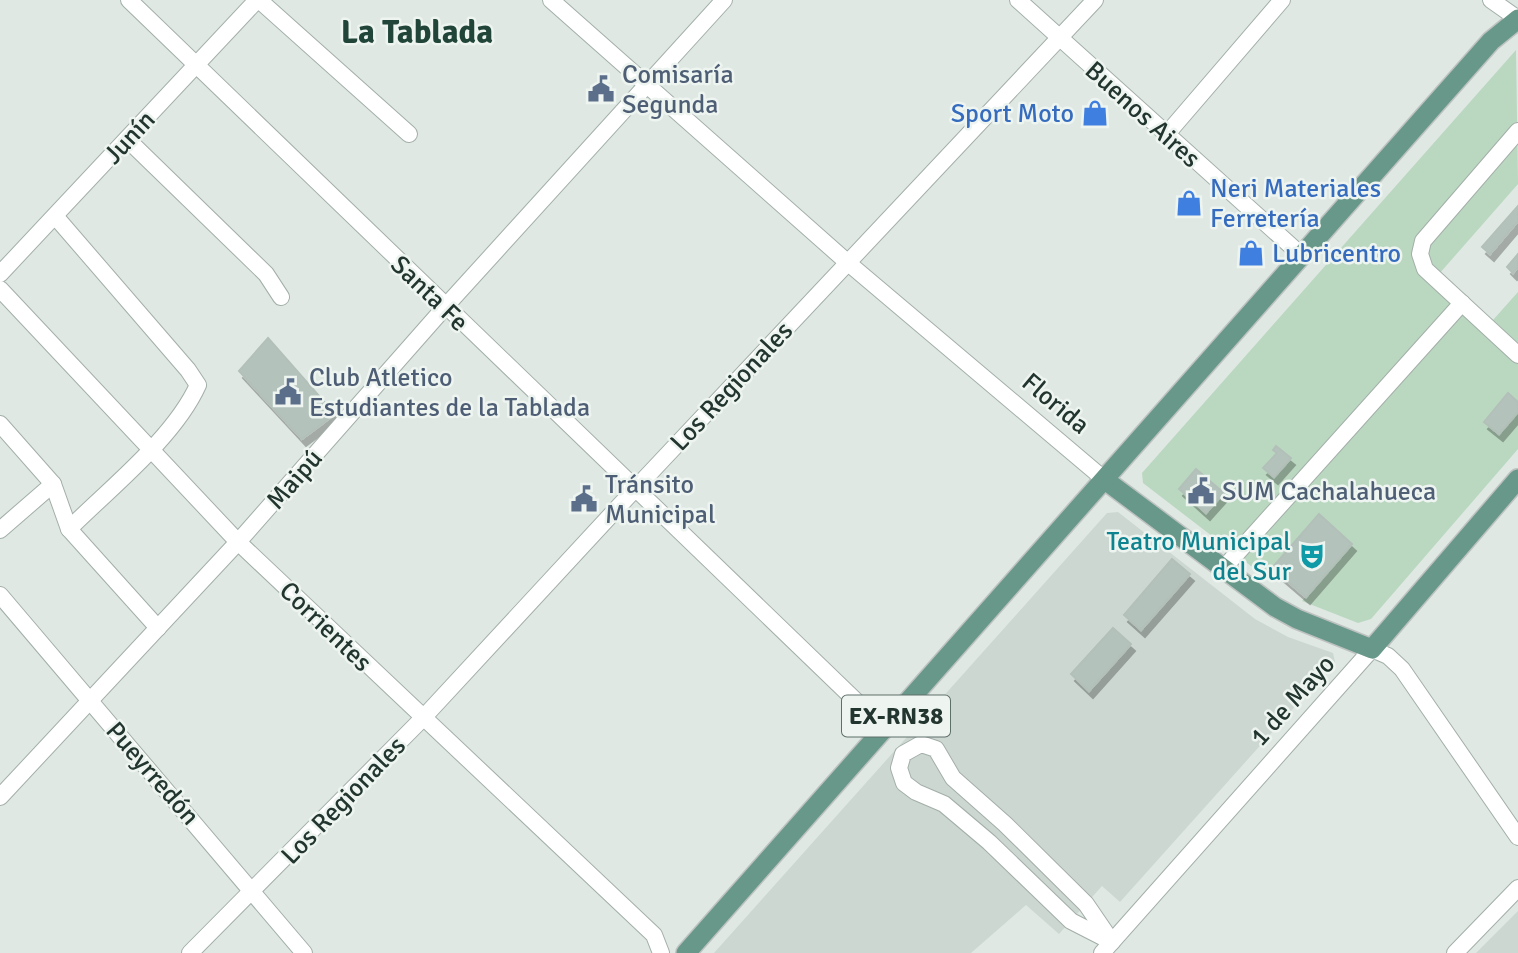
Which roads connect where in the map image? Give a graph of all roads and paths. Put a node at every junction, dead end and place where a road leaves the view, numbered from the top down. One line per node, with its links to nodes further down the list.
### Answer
1 (129, 0): 11 (street, Santa Fe)
2 (258, 0): 11 (street, Junín); 14 (street)
3 (551, 0): 12 (street, Florida)
4 (724, 0): 12 (street, Maipú)
5 (1018, 0): 10 (street, Buenos Aires)
6 (1096, 0): 10 (street, Los Regionales)
7 (1282, 0): 15 (street)
8 (1491, 0): 9 (street)
9 (1518, 19): 18 (main road, EX-RN38)
10 (1061, 38): 15 (street, Buenos Aires); 19 (street, Los Regionales)
11 (196, 65): 16 (street, Junín); 24 (street, Santa Fe)
12 (648, 86): 19 (street, Florida); 24 (street, Maipú)
13 (1518, 131): 23 (street)
14 (409, 134)
15 (1166, 135): 18 (street, Buenos Aires)
16 (127, 139): 17 (street, Junín); 22 (street)
17 (55, 216): 20 (street, Junín); 27 (street)
18 (1301, 255): 29 (main road, EX-RN38)
19 (847, 262): 29 (street, Florida); 31 (street, Los Regionales)
20 (0, 274)
21 (0, 289): 27 (street, Corrientes)
22 (281, 297)
23 (1462, 303): 25 (street); 35 (street)
24 (445, 307): 31 (street, Santa Fe); 34 (street, Maipú)
25 (1518, 355)
26 (0, 424): 30 (street)
27 (150, 449): 32 (street); 34 (street, Corrientes)
28 (1518, 479): 38 (main road, 1 de Mayo)
29 (1105, 480): 35 (main road, Florida); 41 (main road, EX-RN38)
30 (53, 484): 32 (street); 33 (street)
31 (634, 490): 40 (street, Los Regionales); 41 (street, Santa Fe)
32 (69, 529): 37 (street)
33 (0, 530)
34 (238, 542): 37 (street, Maipú); 40 (street, Corrientes)
35 (1222, 570): 38 (main road, Florida)
36 (0, 595): 39 (street, Pueyrredón)
37 (158, 628): 39 (street, Maipú)
38 (1372, 649): 43 (street, Florida); 46 (street, 1 de Mayo)
39 (89, 700): 42 (street, Maipú); 45 (street, Pueyrredón)
40 (423, 718): 45 (street, Los Regionales); 49 (street, Corrientes)
41 (885, 729): 50 (main road, EX-RN38)
42 (0, 797)
43 (1518, 837)
44 (1518, 888): 51 (street)
45 (254, 891): 47 (street, Los Regionales); 48 (street, Pueyrredón)
46 (1107, 947): 46 (street)
47 (190, 953)
48 (304, 953)
49 (661, 953)
50 (687, 953)
51 (1455, 953)

